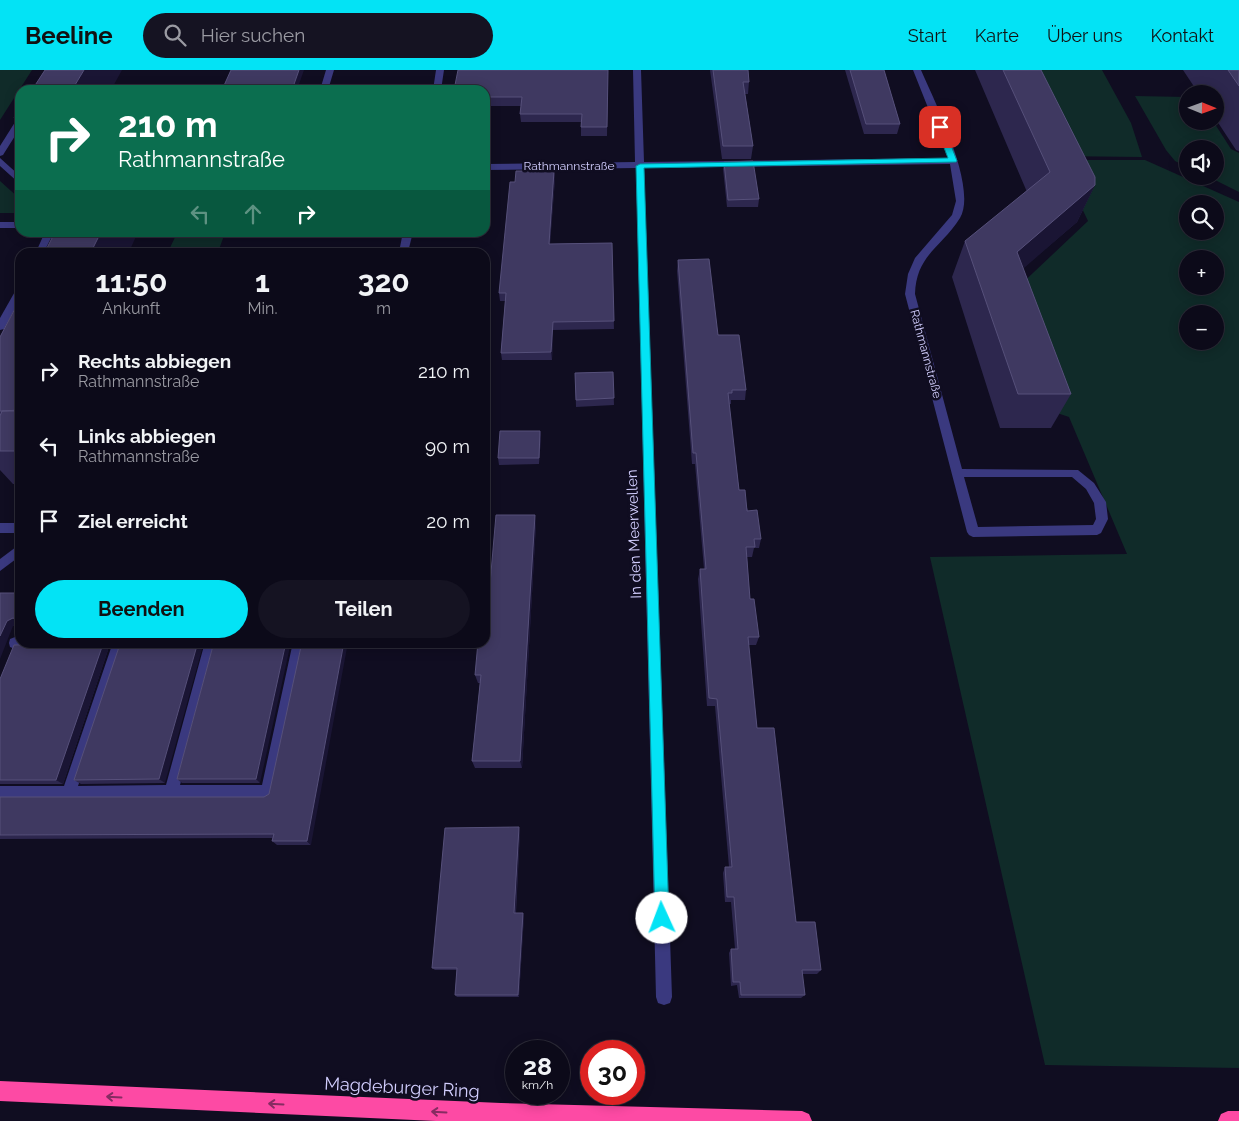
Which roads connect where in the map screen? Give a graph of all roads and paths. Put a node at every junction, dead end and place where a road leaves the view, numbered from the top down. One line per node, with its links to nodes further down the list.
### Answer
1 (330, 70): 5 (street)
2 (440, 70): 6 (street)
3 (637, 70): 11 (street, In den Meerwellen)
4 (917, 70): 10 (street, Rathmannstraße)
5 (326, 85)
6 (438, 85)
7 (15, 129): 8 (street)
8 (0, 152)
9 (0, 161): 13 (street)
10 (953, 161): 11 (street, Rathmannstraße); 18 (street, Rathmannstraße)
11 (640, 166): 12 (street, Rathmannstraße); 31 (street, In den Meerwellen)
12 (490, 167)
13 (15, 176)
14 (0, 225): 15 (street)
15 (15, 225)
16 (15, 299): 17 (street)
17 (0, 327)
18 (956, 474): 18 (street, Rathmannstraße)
19 (0, 528): 20 (street)
20 (15, 528)
21 (15, 553): 22 (street)
22 (0, 566)
23 (15, 644): 27 (street)
24 (117, 648): 28 (street)
25 (210, 648): 29 (street)
26 (299, 648): 29 (street)
27 (9, 657)
28 (69, 792): 29 (street); 30 (street)
29 (171, 792)
30 (0, 793)
31 (664, 997)
32 (0, 1092): 33 (highway, Magdeburger Ring, one-way to 32)
33 (802, 1121)
34 (1228, 1121): 35 (highway)
35 (1239, 1121)

